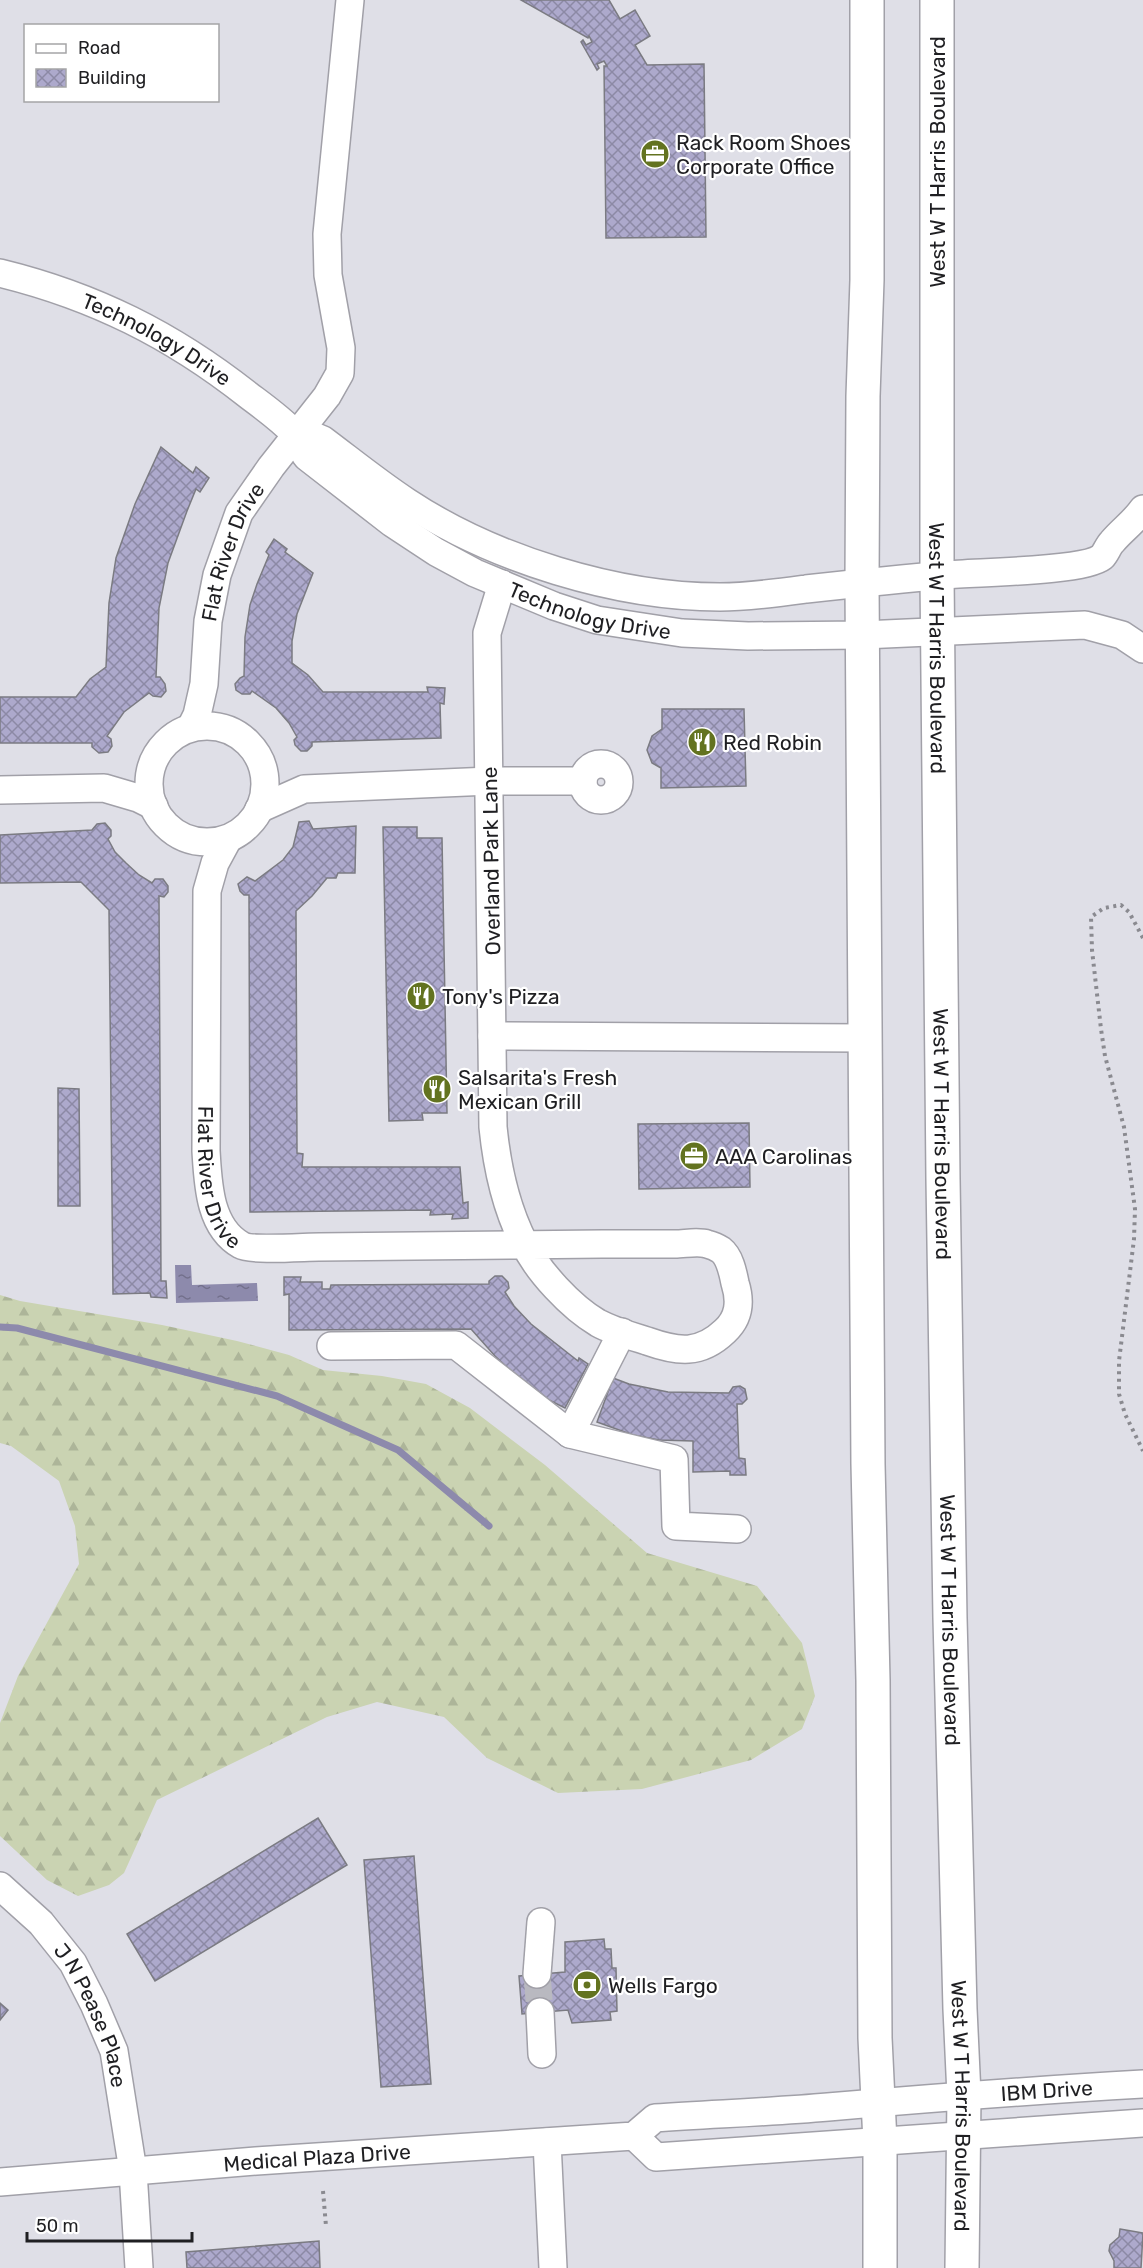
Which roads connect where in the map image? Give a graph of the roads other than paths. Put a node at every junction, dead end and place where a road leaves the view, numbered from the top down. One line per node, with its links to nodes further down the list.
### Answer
1 (350, 0): 5 (street, Flat River Drive)
2 (867, 0): 10 (main road)
3 (937, 0): 9 (main road, West W T Harris Boulevard)
4 (0, 273): 5 (street, Technology Drive)
5 (296, 435): 10 (street, Technology Drive); 11 (street, Technology Drive); 15 (street, Flat River Drive)
6 (1143, 509): 8 (street)
7 (1143, 537): 8 (street, Technology Drive)
8 (1103, 556): 9 (street, Technology Drive)
9 (937, 576): 10 (street, Technology Drive); 12 (main road, West W T Harris Boulevard)
10 (862, 583): 13 (main road)
11 (502, 584): 13 (street, Technology Drive); 20 (street, Overland Park Lane)
12 (938, 631): 13 (street, Technology Drive); 14 (street, Technology Drive); 43 (main road, West W T Harris Boulevard)
13 (863, 634): 31 (main road)
14 (1143, 650)
15 (204, 684): 16 (street, Flat River Drive); 17 (street, Flat River Drive)
16 (191, 727): 17 (street); 18 (street)
17 (221, 727): 19 (street)
18 (153, 762): 22 (street); 25 (street)
19 (263, 769): 23 (street); 26 (street)
20 (490, 781): 21 (street); 23 (street); 30 (street, Overland Park Lane)
21 (583, 781)
22 (104, 788): 24 (street); 25 (street)
23 (304, 789): 26 (street)
24 (0, 790)
25 (154, 806): 27 (street)
26 (260, 810): 28 (street, Flat River Drive)
27 (183, 838): 28 (street); 29 (street, Flat River Drive)
28 (228, 839): 29 (street, Flat River Drive)
29 (207, 891): 32 (street, Flat River Drive)
30 (492, 1036): 31 (street); 32 (street, Overland Park Lane)
31 (866, 1038): 44 (main road)
32 (524, 1245): 33 (street, Flat River Drive); 33 (street, Flat River Drive)
33 (622, 1332): 35 (street)
34 (331, 1346): 35 (street)
35 (570, 1434): 36 (street)
36 (737, 1528)
37 (0, 1886): 50 (street, J N Pease Place)
38 (541, 1922): 39 (street)
39 (537, 1974)
40 (540, 2012): 41 (street)
41 (542, 2054)
42 (1143, 2084): 43 (street, IBM Drive)
43 (964, 2095): 44 (street, IBM Drive); 47 (main road, West W T Harris Boulevard)
44 (877, 2101): 46 (street); 49 (main road)
45 (1143, 2122): 47 (street, IBM Drive)
46 (634, 2136): 48 (street, Medical Plaza Drive); 49 (street)
47 (963, 2136): 49 (street, IBM Drive); 55 (main road, West W T Harris Boulevard)
48 (547, 2142): 50 (street, Medical Plaza Drive); 53 (street)
49 (880, 2142): 54 (main road)
50 (133, 2171): 51 (street, Medical Plaza Drive); 52 (street, J N Pease Place)
51 (0, 2182)
52 (139, 2268)
53 (553, 2268)
54 (880, 2268)
55 (962, 2268)

